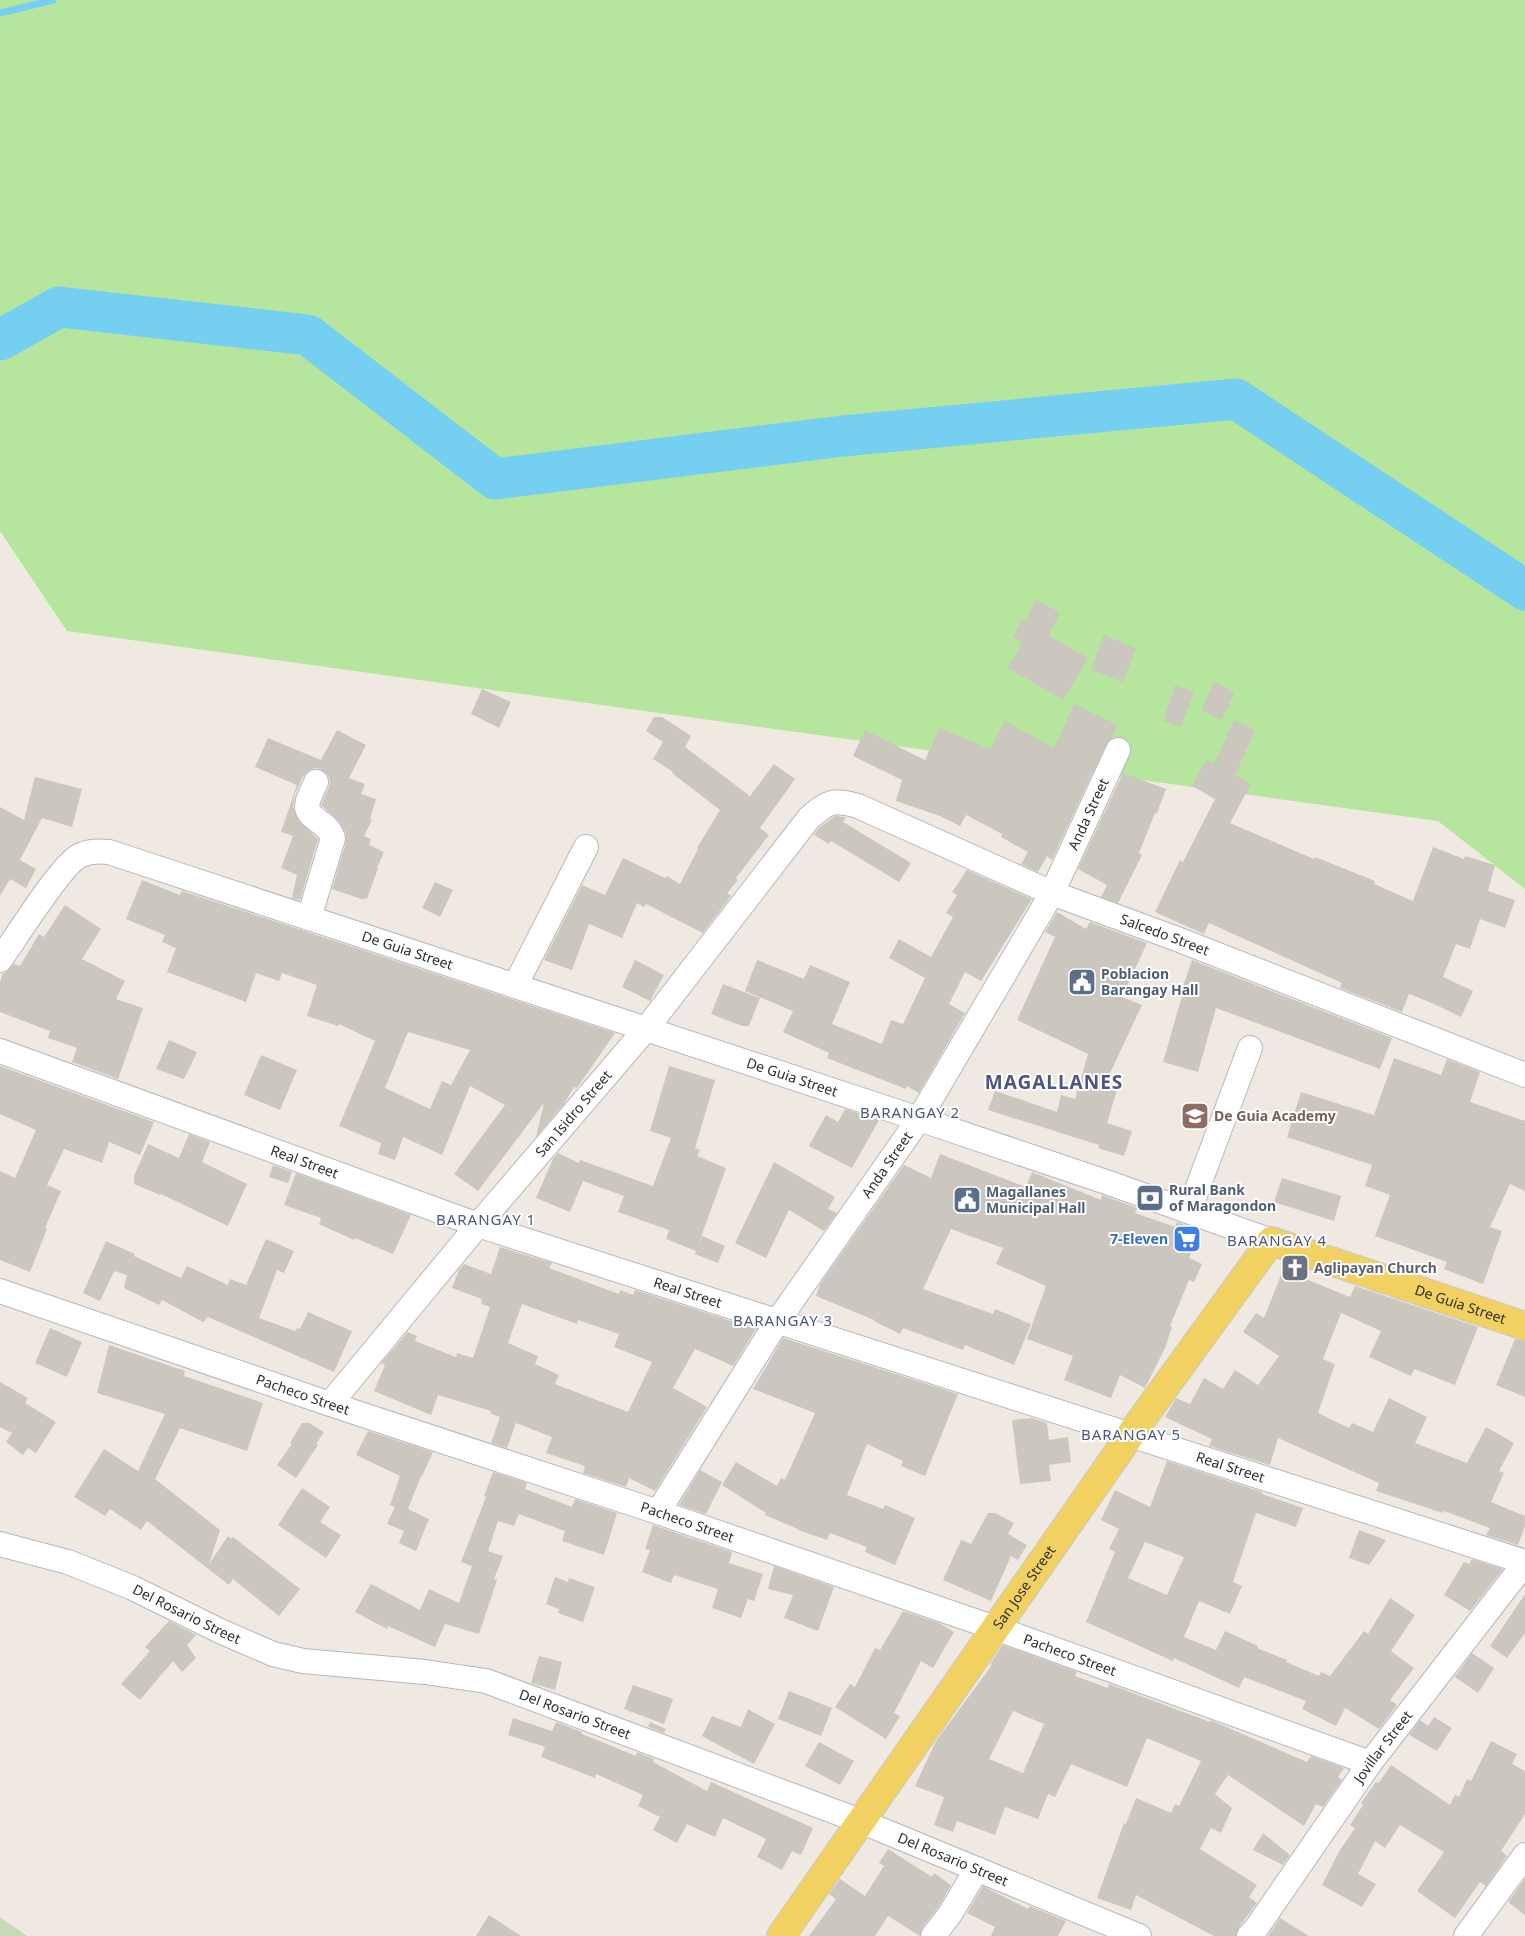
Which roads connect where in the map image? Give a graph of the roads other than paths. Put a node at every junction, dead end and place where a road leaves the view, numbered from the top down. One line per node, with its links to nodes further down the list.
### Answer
1 (1118, 750): 5 (street, Anda Street)
2 (316, 782): 6 (street)
3 (809, 818): 5 (street, Salcedo Street); 9 (street, San Isidro Street)
4 (586, 847): 8 (street)
5 (1052, 893): 12 (street, Salcedo Street); 13 (street, Anda Street)
6 (309, 918): 7 (street, De Guia Street); 8 (street, De Guia Street)
7 (0, 960)
8 (515, 986): 9 (street, De Guia Street)
9 (646, 1029): 13 (street, De Guia Street); 15 (street, San Isidro Street)
10 (1250, 1048): 14 (street)
11 (0, 1051): 15 (street, Real Street)
12 (1525, 1075)
13 (919, 1119): 14 (street, De Guia Street); 18 (street, Anda Street)
14 (1189, 1211): 16 (street, De Guia Street)
15 (478, 1225): 18 (street, Real Street); 20 (street, San Isidro Street)
16 (1271, 1241): 19 (main road, De Guia Street); 21 (main road, San Jose Street)
17 (0, 1291): 20 (street, Pacheco Street)
18 (777, 1322): 21 (street, Real Street); 22 (street, Anda Street)
19 (1525, 1326)
20 (330, 1404): 22 (street, Pacheco Street)
21 (1130, 1434): 24 (street, Real Street); 25 (main road, San Jose Street)
22 (658, 1512): 25 (street, Pacheco Street)
23 (0, 1544): 27 (street, Del Rosario Street)
24 (1525, 1563): 26 (street, Jovillar Street)
25 (995, 1628): 26 (street, Pacheco Street); 27 (main road, San Jose Street)
26 (1370, 1763): 33 (street, Jovillar Street)
27 (860, 1821): 29 (street, Del Rosario Street); 30 (main road, San Jose Street)
28 (1525, 1855): 34 (street)
29 (977, 1870): 31 (street); 32 (street, Del Rosario Street)
30 (781, 1936)
31 (934, 1936)
32 (1139, 1936)
33 (1249, 1936)
34 (1466, 1936)

